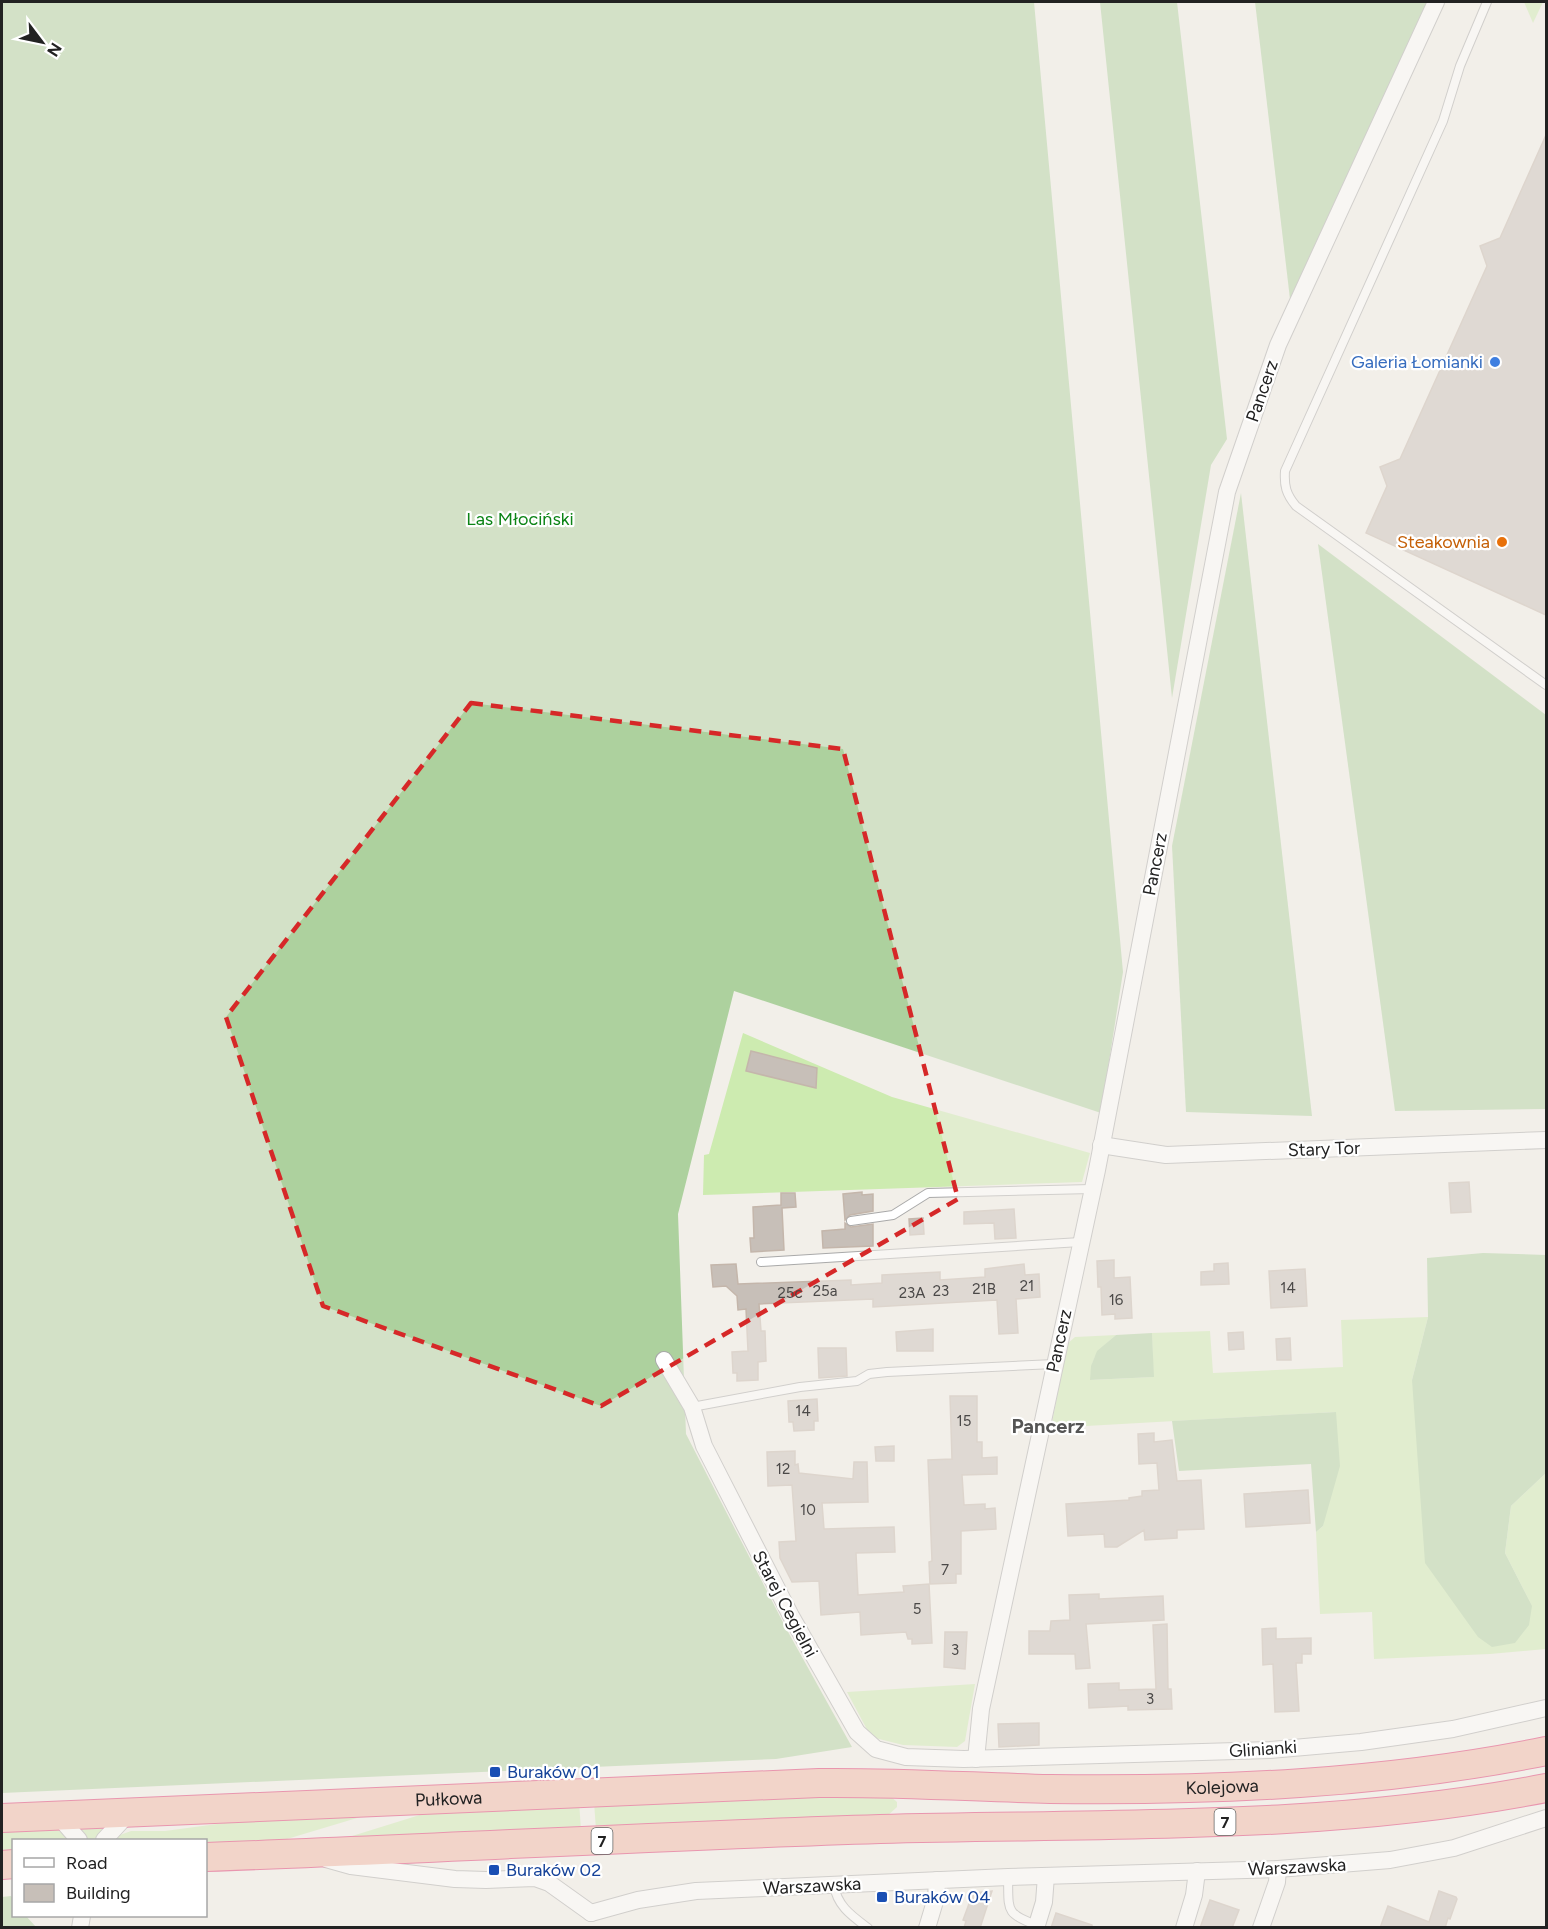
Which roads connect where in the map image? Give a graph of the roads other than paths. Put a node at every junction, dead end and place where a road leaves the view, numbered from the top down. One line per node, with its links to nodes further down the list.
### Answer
1 (1436, 2): 5 (street, Pancerz)
2 (1487, 2): 3 (lane)
3 (1546, 685)
4 (1546, 1140): 5 (street, Stary Tor)
5 (1101, 1145): 6 (street, Pancerz)
6 (1092, 1189): 7 (lane); 8 (street, Pancerz)
7 (850, 1221)
8 (1080, 1242): 9 (lane); 11 (street, Pancerz)
9 (761, 1262)
10 (664, 1360): 12 (street, Starej Cegielni)
11 (1054, 1364): 12 (lane); 15 (street, Pancerz)
12 (692, 1407): 15 (street, Starej Cegielni)
13 (1546, 1708): 15 (street, Glinianki)
14 (1546, 1751): 16 (highway, Kolejowa / 7)
15 (976, 1759)
16 (896, 1784): 18 (highway, Pułkowa / 7)
17 (1546, 1788): 24 (highway, Kolejowa / 7)
18 (129, 1813): 19 (highway, Pułkowa / 7); 23 (street)
19 (58, 1816): 20 (highway, Pułkowa / 7); 22 (street)
20 (2, 1818)
21 (1546, 1818): 26 (street, Warszawska)
22 (79, 1839)
23 (105, 1839)
24 (303, 1853): 25 (highway, 7); 32 (street, Warszawska)
25 (207, 1857)
26 (1278, 1869): 27 (street, Warszawska); 37 (street)
27 (1197, 1871): 28 (street, Warszawska); 36 (street)
28 (1046, 1876): 29 (street, Warszawska); 33 (street)
29 (1008, 1877): 30 (street, Warszawska); 33 (lane)
30 (937, 1880): 31 (street, Warszawska); 35 (street)
31 (834, 1885): 32 (street, Warszawska); 34 (lane)
32 (589, 1920)
33 (1036, 1926)
34 (868, 1928)
35 (927, 1928)
36 (1184, 1928)
37 (1262, 1928)

